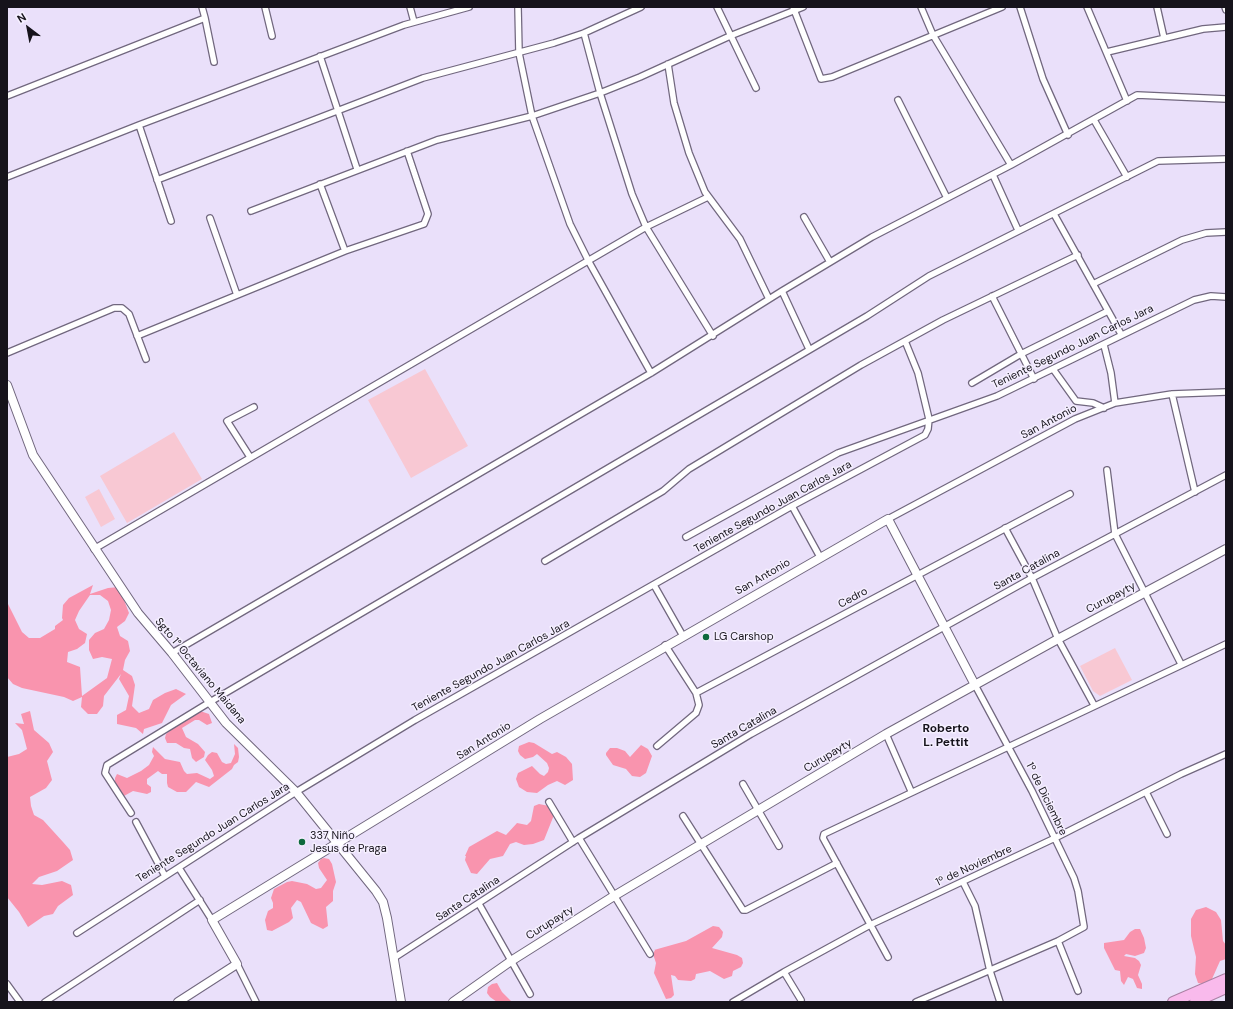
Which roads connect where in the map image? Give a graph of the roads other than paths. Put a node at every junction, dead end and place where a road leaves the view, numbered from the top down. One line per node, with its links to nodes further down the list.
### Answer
1 (202, 7): 15 (street)
2 (265, 7): 19 (street)
3 (410, 7): 16 (street)
4 (467, 7): 16 (street)
5 (518, 7): 24 (street)
6 (641, 7): 18 (street)
7 (717, 7): 20 (street)
8 (803, 7): 14 (street)
9 (921, 7): 21 (street)
10 (1002, 7): 21 (street)
11 (1020, 7): 38 (street)
12 (1087, 7): 23 (street)
13 (1157, 7): 22 (street)
14 (793, 9): 20 (street); 21 (street)
15 (205, 18): 26 (street); 30 (street)
16 (414, 22): 25 (street)
17 (1226, 27): 22 (street)
18 (584, 33): 24 (street); 29 (street)
19 (272, 36)
20 (730, 36): 27 (street); 28 (street)
21 (933, 36): 41 (street)
22 (1164, 38): 23 (street)
23 (1107, 52): 33 (street)
24 (519, 53): 34 (street); 35 (street)
25 (320, 56): 34 (street); 37 (street)
26 (214, 62)
27 (668, 64): 29 (street); 48 (street)
28 (756, 88)
29 (600, 93): 35 (street); 55 (street)
30 (7, 96)
31 (1226, 99): 33 (street)
32 (898, 100): 49 (street)
33 (1127, 101): 36 (street)
34 (338, 110): 42 (street); 46 (street)
35 (532, 116): 39 (street); 60 (street)
36 (1094, 120): 38 (street); 45 (street)
37 (139, 125): 44 (street); 46 (street)
38 (1068, 134): 41 (street)
39 (407, 151): 42 (street); 58 (street)
40 (1226, 159): 45 (street)
41 (1011, 166): 43 (street)
42 (357, 169): 47 (street)
43 (993, 175): 49 (street); 56 (street)
44 (7, 177)
45 (1127, 177): 51 (street)
46 (158, 180): 54 (street)
47 (320, 184): 50 (street); 58 (street)
48 (708, 197): 55 (street); 67 (street)
49 (947, 198): 61 (street)
50 (251, 211)
51 (1054, 214): 56 (street); 59 (street)
52 (804, 217): 61 (street)
53 (210, 218): 64 (street)
54 (171, 221)
55 (646, 227): 60 (street); 71 (street)
56 (1018, 230): 74 (street)
57 (1226, 232): 62 (street)
58 (345, 251): 64 (street)
59 (1078, 255): 62 (street); 65 (street)
60 (589, 262): 79 (street); 89 (street)
61 (830, 262): 63 (street)
62 (1094, 284): 68 (street)
63 (782, 291): 67 (street); 74 (street)
64 (237, 296): 70 (street)
65 (992, 296): 72 (street); 76 (street)
66 (1226, 298): 69 (street, Teniente Segundo Juan Carlos Jara)
67 (769, 299): 71 (street)
68 (1108, 311): 69 (street); 76 (street)
69 (1121, 334): 73 (street, Teniente Segundo Juan Carlos Jara)
70 (137, 336): 75 (street); 77 (street)
71 (712, 336): 79 (street)
72 (905, 341): 88 (street); 102 (street)
73 (1104, 345): 78 (street, Teniente Segundo Juan Carlos Jara); 85 (street)
74 (809, 349): 116 (street)
75 (7, 353)
76 (1021, 354): 80 (street); 81 (street)
77 (146, 359)
78 (1053, 369): 80 (street, Teniente Segundo Juan Carlos Jara); 87 (street)
79 (651, 373): 112 (street)
80 (1034, 379): 88 (street, Teniente Segundo Juan Carlos Jara)
81 (972, 383)
82 (7, 385): 99 (street, Sgto 1° Octaviano Maidana)
83 (1226, 392): 84 (street, San Antonio)
84 (1172, 394): 85 (street, San Antonio); 92 (street)
85 (1115, 403): 87 (street, San Antonio)
86 (254, 407): 89 (street)
87 (1104, 408): 95 (street, San Antonio)
88 (929, 419): 94 (street, Teniente Segundo Juan Carlos Jara); 98 (street, Teniente Segundo Juan Carlos Jara)
89 (250, 457): 99 (street)
90 (1107, 470): 97 (street)
91 (1226, 475): 92 (street, Santa Catalina)
92 (1195, 492): 97 (street, Santa Catalina)
93 (1070, 494): 96 (street, Cedro)
94 (792, 506): 101 (street); 105 (street, Teniente Segundo Juan Carlos Jara)
95 (888, 519): 101 (street, San Antonio); 103 (street)
96 (1005, 528): 103 (street, Cedro); 104 (street)
97 (1115, 534): 104 (street, Santa Catalina); 106 (street)
98 (686, 537)
99 (94, 548): 112 (street, Sgto 1° Octaviano Maidana)
100 (1226, 549): 106 (street, Curupayty)
101 (820, 557): 108 (street, San Antonio)
102 (545, 561)
103 (918, 575): 107 (street); 115 (street, Cedro)
104 (1032, 578): 107 (street, Santa Catalina); 109 (street)
105 (654, 585): 108 (street); 124 (street, Teniente Segundo Juan Carlos Jara)
106 (1145, 593): 109 (street, Curupayty); 113 (street)
107 (946, 626): 114 (street); 132 (street, Santa Catalina)
108 (683, 636): 111 (street, San Antonio)
109 (1058, 639): 114 (street, Curupayty); 117 (street)
110 (1226, 644): 113 (street)
111 (665, 645): 115 (street); 135 (street, San Antonio)
112 (172, 653): 116 (street, Sgto 1° Octaviano Maidana)
113 (1181, 664): 117 (street)
114 (976, 685): 118 (street, Curupayty); 120 (street, 1º de Diciembre)
115 (696, 694): 119 (street)
116 (210, 702): 124 (street, Sgto 1° Octaviano Maidana); 128 (street)
117 (1094, 705): 120 (street)
118 (886, 734): 123 (street); 127 (street, Curupayty)
119 (657, 746)
120 (1008, 746): 123 (street); 133 (street, 1º de Diciembre)
121 (1226, 754): 125 (street, 1º de Noviembre)
122 (742, 784): 127 (street)
123 (911, 791): 138 (street)
124 (296, 792): 135 (street, Sgto 1° Octaviano Maidana); 139 (street, Teniente Segundo Juan Carlos Jara)
125 (1146, 792): 131 (street); 133 (street, 1º de Noviembre)
126 (549, 802): 134 (street)
127 (758, 810): 136 (street, Curupayty); 137 (street)
128 (131, 813)
129 (683, 816): 136 (street)
130 (136, 822): 140 (street)
131 (1167, 834)
132 (579, 838): 134 (street, Santa Catalina); 142 (street)
133 (1055, 838): 141 (street, 1º de Noviembre); 148 (street, 1º de Diciembre)
134 (573, 842): 144 (street, Santa Catalina)
135 (336, 844): 145 (street, San Antonio); 151 (street, Sgto 1° Octaviano Maidana)
136 (701, 845): 138 (street); 142 (street, Curupayty)
137 (779, 846)
138 (837, 864): 146 (street)
139 (179, 868): 140 (street, Teniente Segundo Juan Carlos Jara); 143 (street)
140 (165, 876): 147 (street, Teniente Segundo Juan Carlos Jara)
141 (963, 882): 146 (street, 1º de Noviembre); 154 (street)
142 (614, 896): 149 (street); 152 (street, Curupayty)
143 (200, 900): 145 (street); 163 (street)
144 (478, 904): 151 (street, Santa Catalina); 152 (street)
145 (212, 920): 153 (street)
146 (870, 925): 150 (street); 155 (street, 1º de Noviembre)
147 (77, 933)
148 (1058, 941): 154 (street); 159 (street)
149 (650, 954)
150 (888, 957)
151 (394, 958): 166 (street, Sgto 1° Octaviano Maidana)
152 (511, 961): 160 (street); 167 (street, Curupayty)
153 (237, 964): 164 (street); 165 (street)
154 (990, 971): 169 (street); 170 (street)
155 (784, 972): 161 (street); 168 (street, 1º de Noviembre)
156 (1226, 979): 171 (highway)
157 (7, 984): 162 (street)
158 (1226, 988): 172 (highway)
159 (1078, 991)
160 (530, 994)
161 (801, 1000)
162 (20, 1002)
163 (45, 1002)
164 (178, 1002)
165 (256, 1002)
166 (401, 1002)
167 (453, 1002)
168 (733, 1002)
169 (916, 1002)
170 (1000, 1002)
171 (1174, 1002)
172 (1194, 1002)

